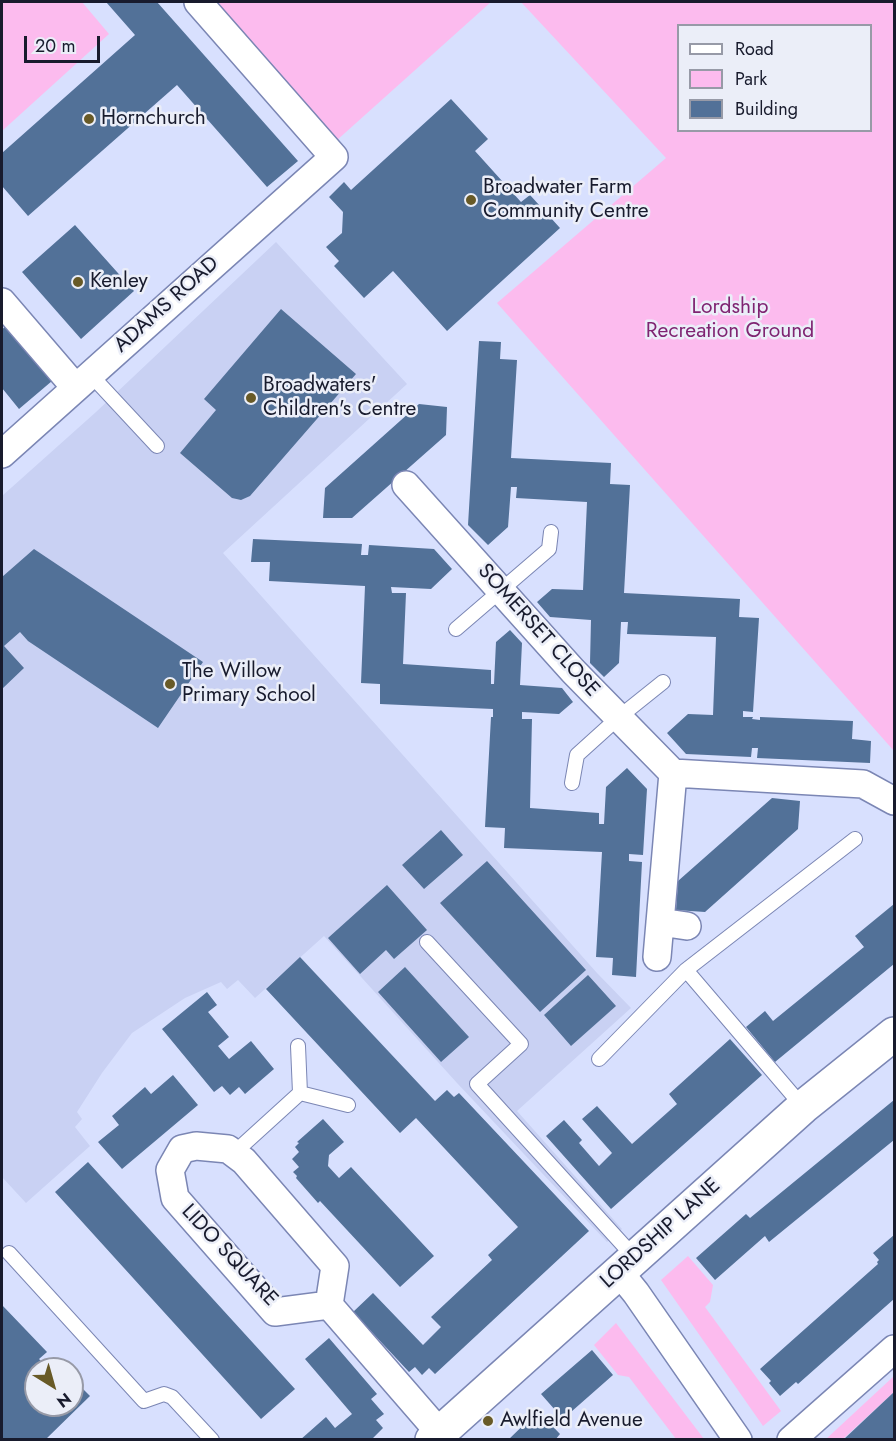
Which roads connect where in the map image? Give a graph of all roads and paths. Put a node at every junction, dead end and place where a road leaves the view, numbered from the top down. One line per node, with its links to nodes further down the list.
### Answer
1 (198, 2): 3 (street, ADAMS ROAD)
2 (2, 302): 3 (street)
3 (83, 380): 4 (lane); 5 (street, ADAMS ROAD)
4 (157, 446)
5 (2, 454)
6 (406, 485): 8 (street, SOMERSET CLOSE)
7 (550, 532): 8 (lane)
8 (501, 591): 9 (lane); 11 (street, SOMERSET CLOSE)
9 (456, 629)
10 (663, 682): 11 (lane)
11 (618, 718): 12 (street, SOMERSET CLOSE); 13 (lane)
12 (673, 773): 14 (street); 16 (street)
13 (572, 783)
14 (894, 801)
15 (855, 839): 20 (lane)
16 (660, 922): 17 (street); 19 (street)
17 (687, 926)
18 (427, 942): 29 (lane)
19 (657, 957)
20 (686, 970): 23 (lane); 26 (lane)
21 (894, 1034): 26 (main road, LORDSHIP LANE)
22 (298, 1046): 24 (lane)
23 (598, 1059)
24 (300, 1093): 25 (lane); 27 (lane)
25 (348, 1105)
26 (803, 1107): 29 (main road, LORDSHIP LANE)
27 (234, 1153): 30 (street); 30 (street, LIDO SQUARE)
28 (9, 1253): 33 (lane)
29 (627, 1265): 32 (main road, LORDSHIP LANE); 34 (street)
30 (330, 1305): 32 (street)
31 (894, 1349): 35 (street)
32 (436, 1436)
33 (212, 1440)
34 (738, 1440)
35 (791, 1440)

